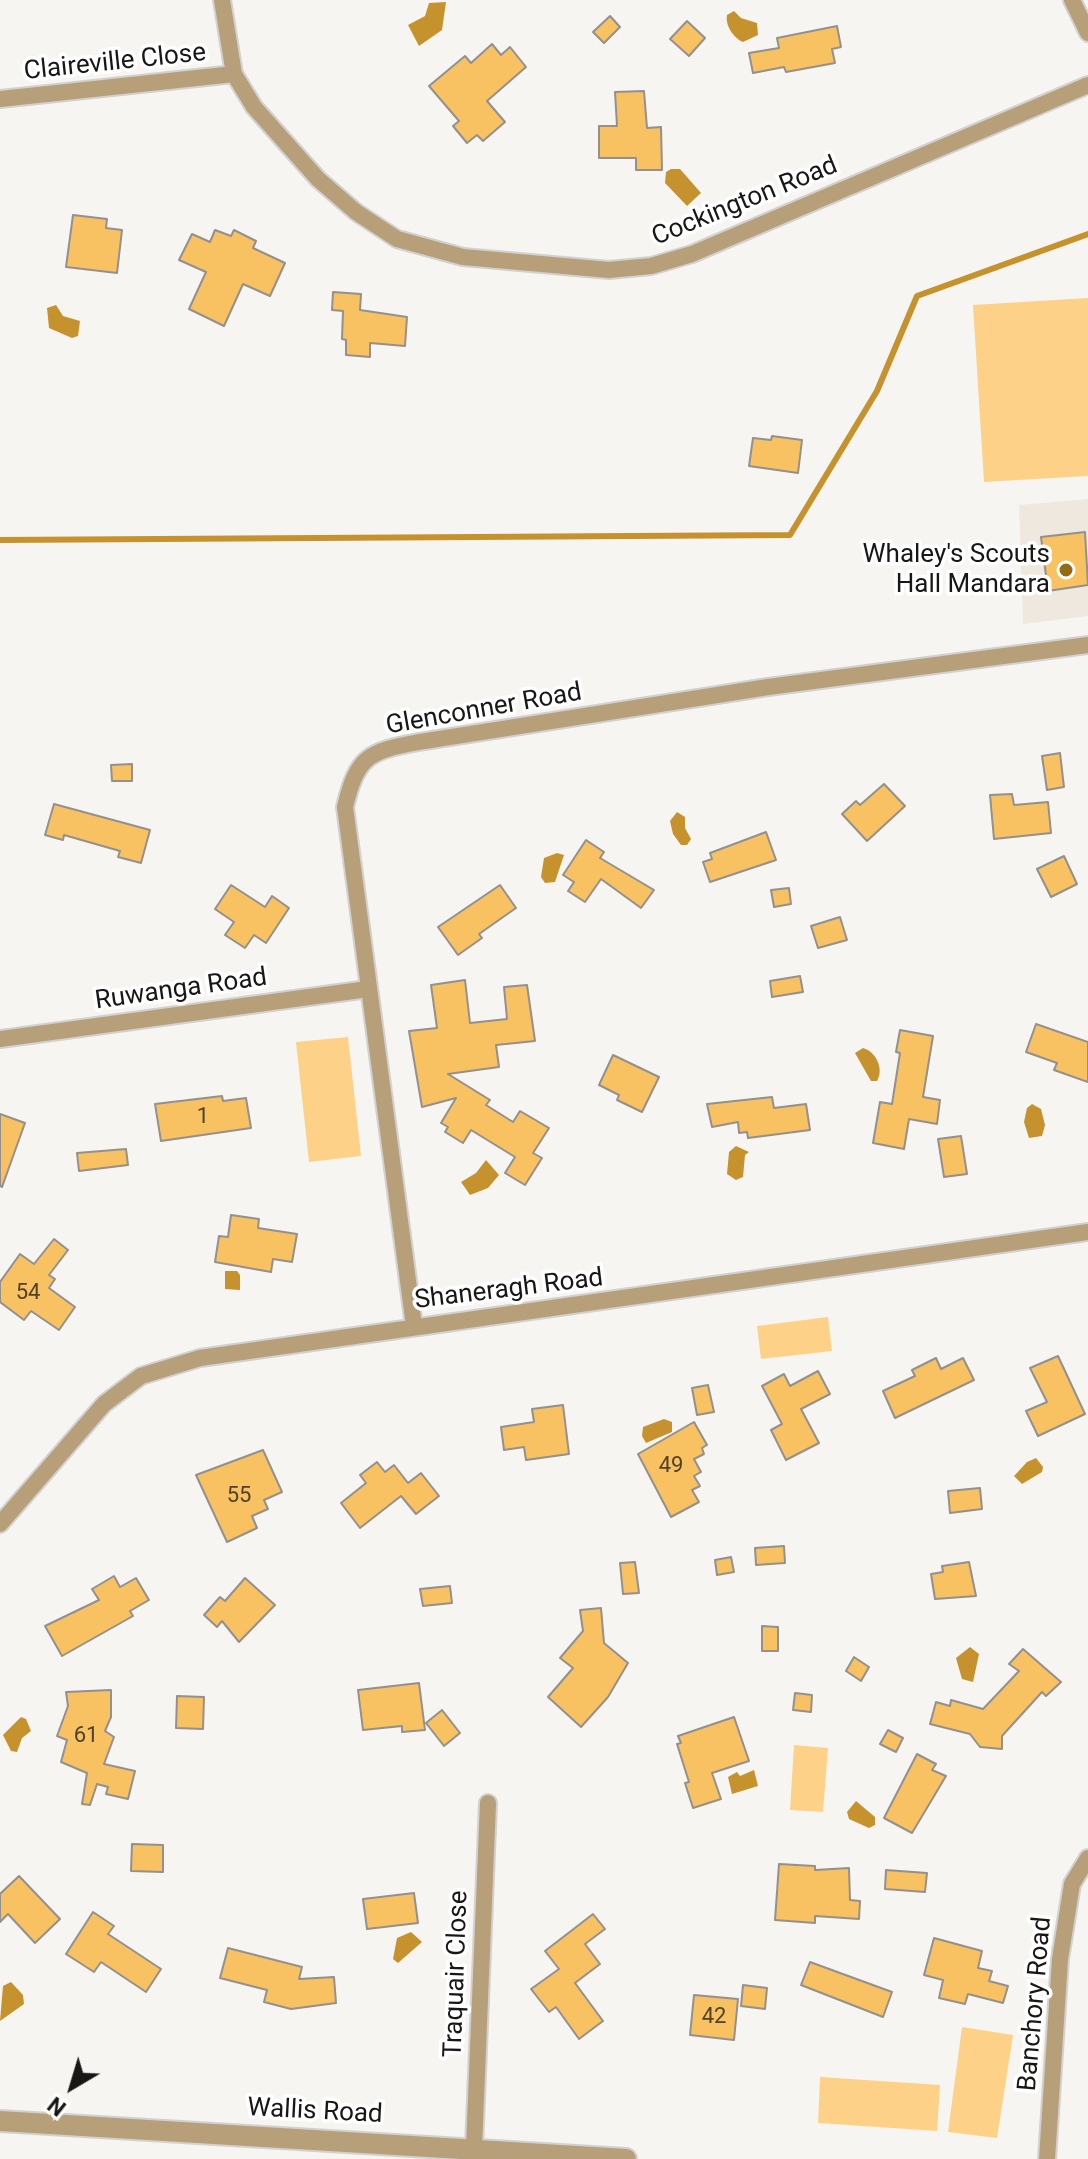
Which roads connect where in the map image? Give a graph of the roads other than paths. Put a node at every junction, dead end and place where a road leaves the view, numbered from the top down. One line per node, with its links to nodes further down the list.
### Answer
1 (222, 0): 4 (street)
2 (1072, 0): 3 (street)
3 (1088, 33)
4 (234, 74): 5 (street, Cockington Road); 6 (street, Claireville Close)
5 (1088, 85)
6 (0, 99)
7 (1088, 645): 8 (street, Glenconner Road)
8 (368, 989): 9 (street, Ruwanga Road); 11 (street, Glenconner Road)
9 (0, 1039)
10 (1088, 1232): 11 (street, Shaneragh Road)
11 (414, 1326): 12 (street, Shaneragh Road)
12 (0, 1524)
13 (488, 1803): 16 (street, Traquair Close)
14 (1088, 1858): 18 (street, Banchory Road)
15 (0, 2121): 16 (street, Wallis Road)
16 (474, 2147): 17 (street, Wallis Road)
17 (626, 2159)
18 (1047, 2159)

